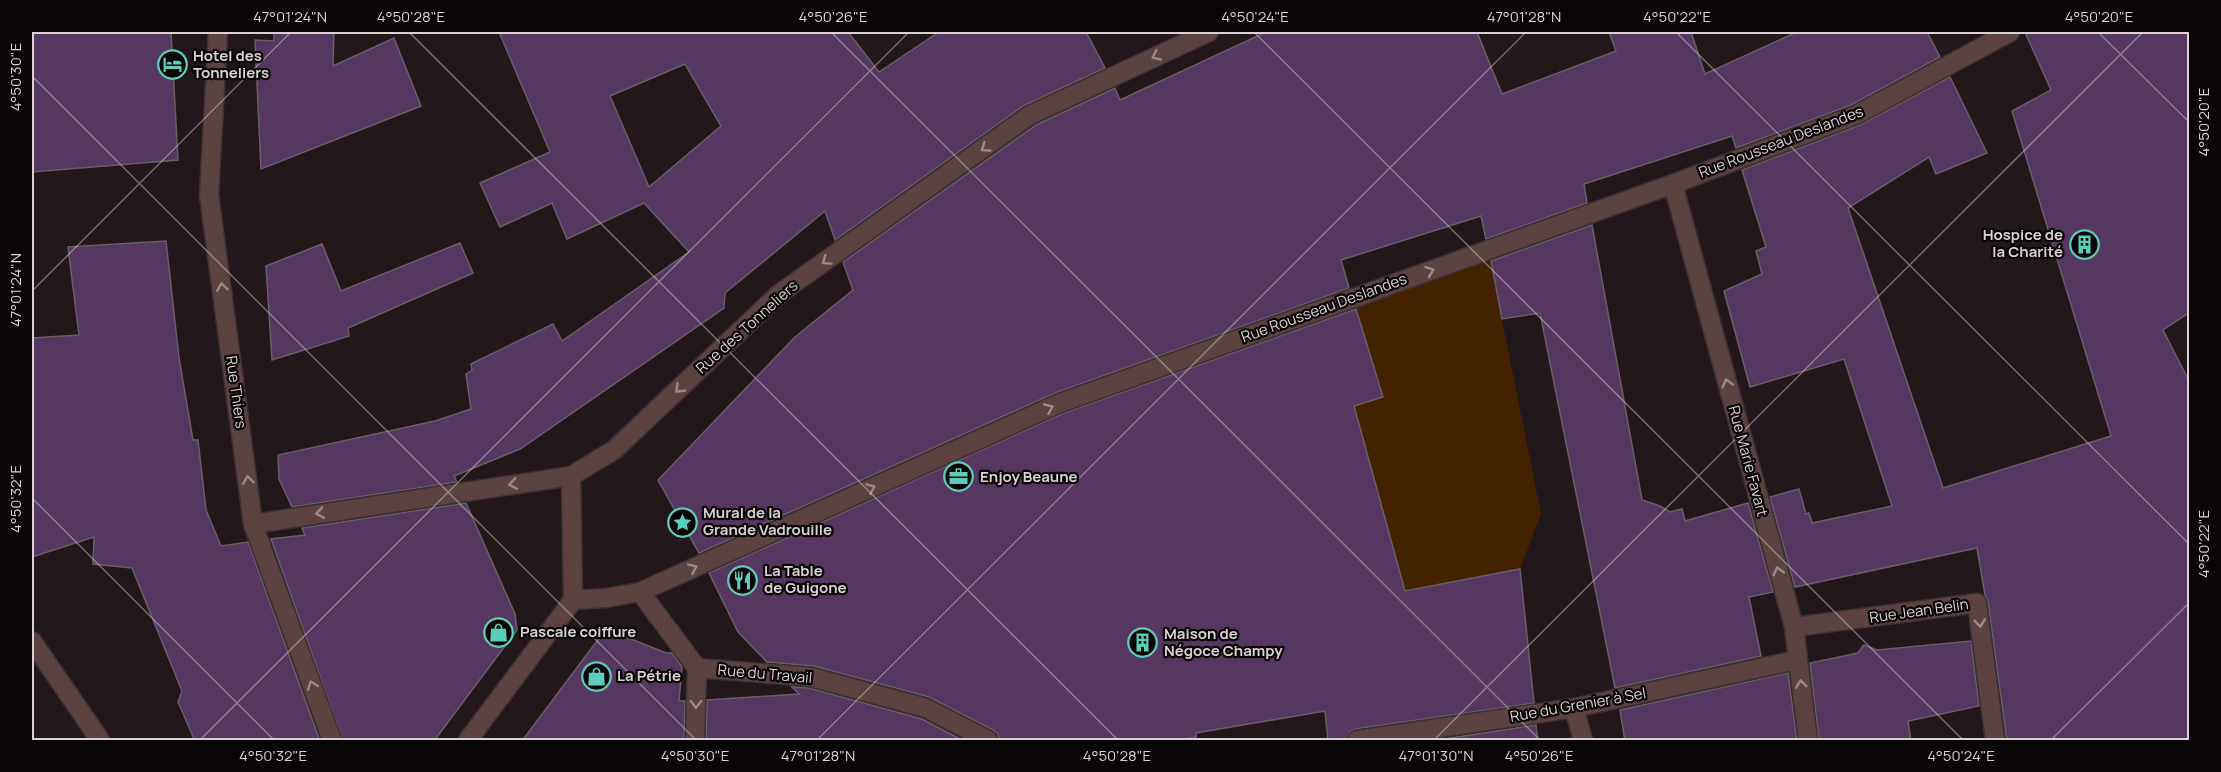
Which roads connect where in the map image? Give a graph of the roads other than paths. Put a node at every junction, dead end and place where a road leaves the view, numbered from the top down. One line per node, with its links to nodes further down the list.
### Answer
1 (218, 32): 6 (street, Rue Thiers, one-way to 1)
2 (1209, 32): 5 (street, Rue des Tonneliers, one-way to 5)
3 (2010, 32): 4 (street, Rue Rousseau Deslandes)
4 (1673, 184): 7 (street, Rue Rousseau Deslandes, one-way to 4); 9 (street, Rue Marie Favart, one-way to 4)
5 (571, 476): 6 (street, Rue des Tonneliers, one-way to 6); 8 (street)
6 (253, 524): 15 (street, Rue Thiers, one-way to 6)
7 (640, 592): 8 (street, Rue Rousseau Deslandes); 12 (street, Rue du Travail)
8 (573, 600): 16 (street)
9 (1794, 627): 11 (street, Rue Marie Favart); 22 (street, Rue Jean Belin, one-way to 22)
10 (32, 641): 14 (street)
11 (1797, 660): 13 (street, Rue du Grenier à Sel); 21 (street, Rue Marie Favart, one-way to 11)
12 (697, 668): 17 (street, one-way to 17); 18 (street, Rue du Travail)
13 (1574, 708): 19 (street, Rue du Grenier à Sel); 20 (street)
14 (100, 741)
15 (332, 741)
16 (468, 741)
17 (695, 741)
18 (988, 741)
19 (1357, 741)
20 (1583, 741)
21 (1808, 741)
22 (1995, 741)

